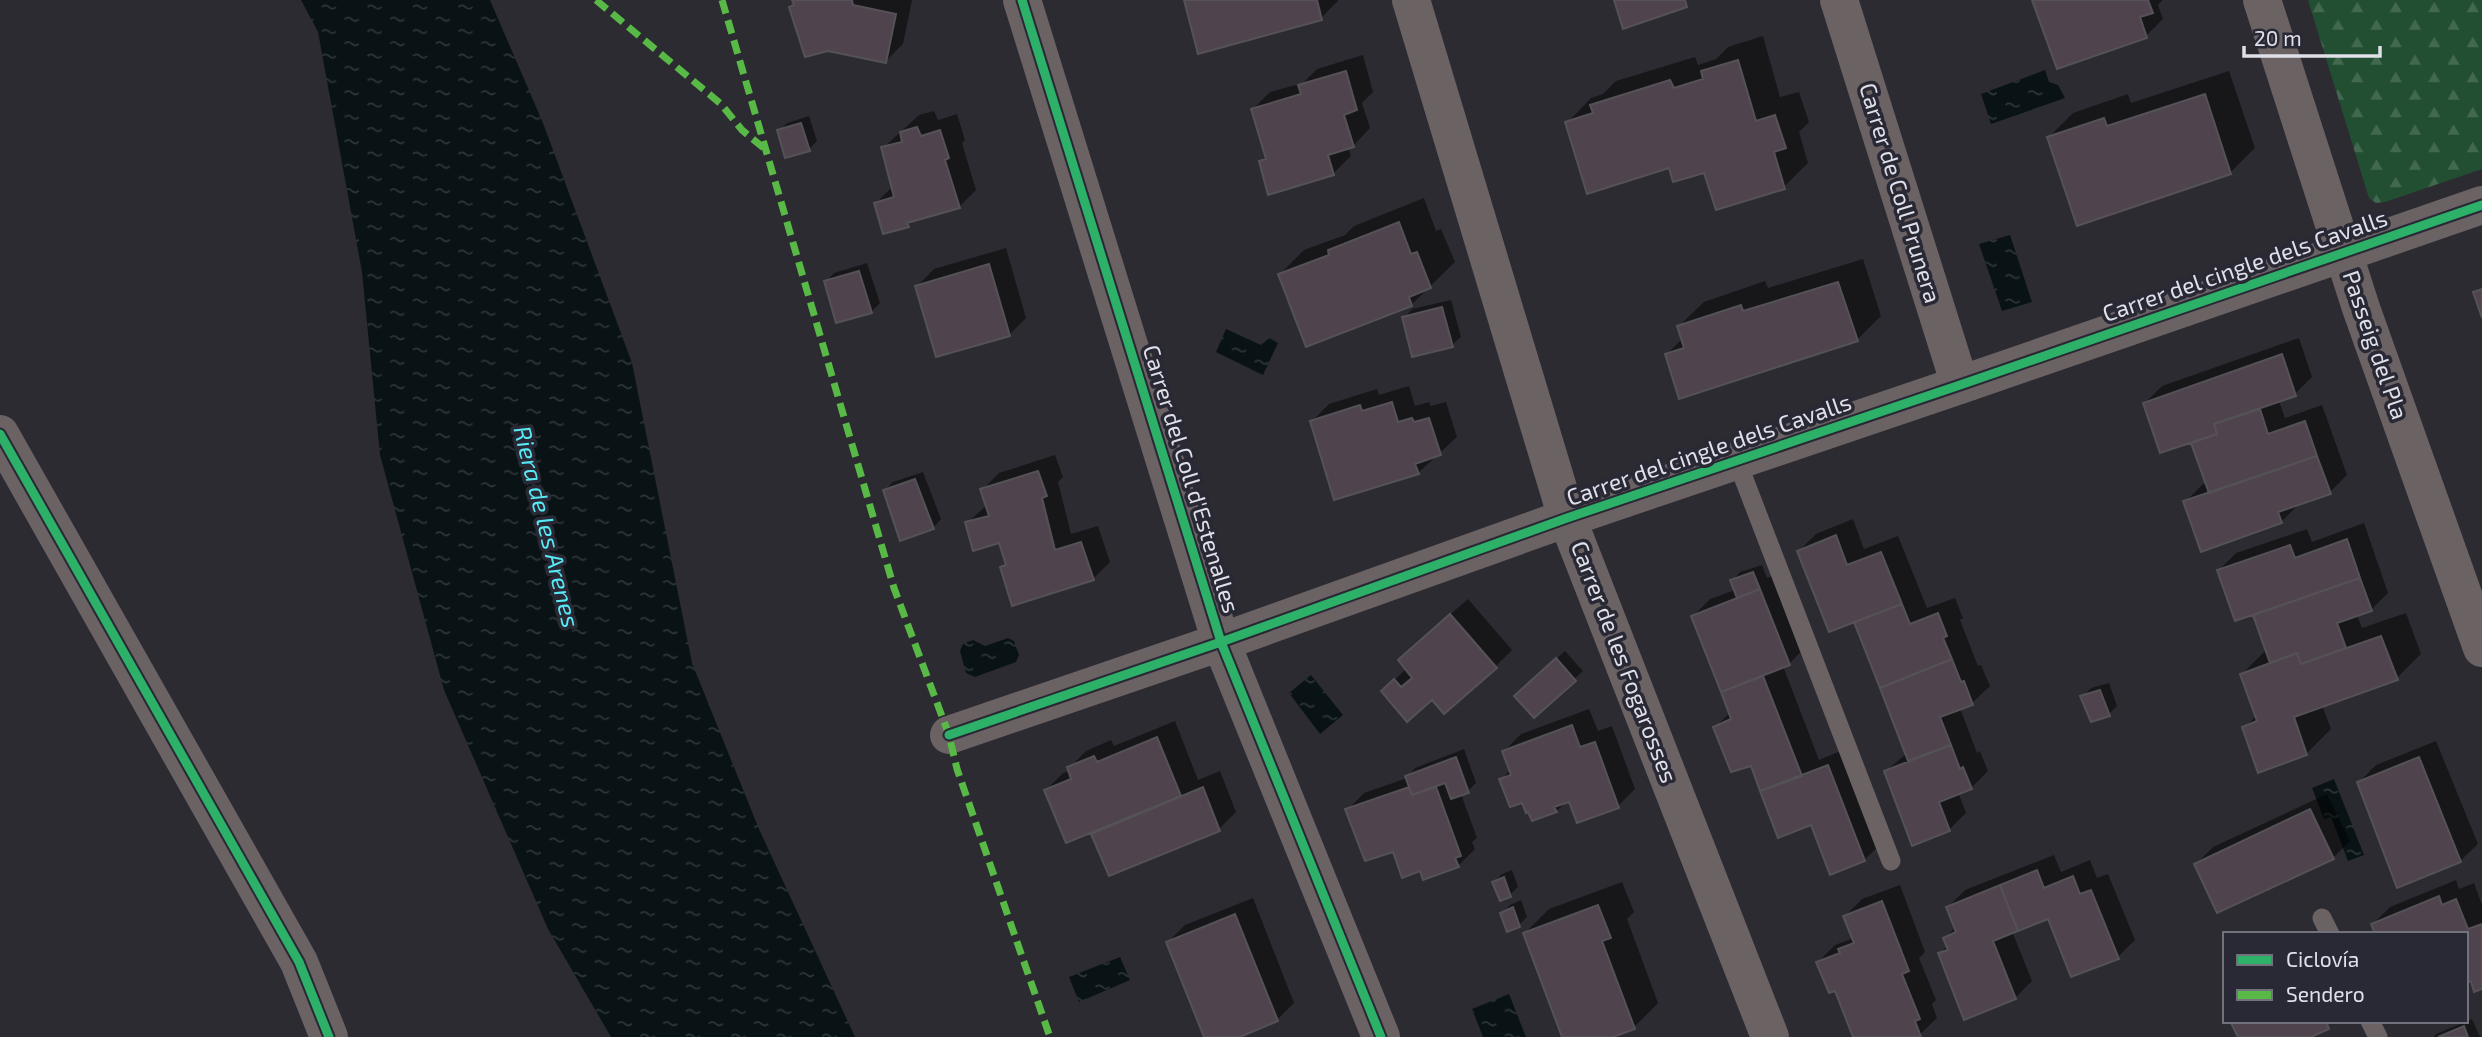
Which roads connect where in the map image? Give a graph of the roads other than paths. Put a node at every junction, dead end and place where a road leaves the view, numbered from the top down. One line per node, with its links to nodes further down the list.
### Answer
1 (1023, 0): 11 (street, Carrer del Coll d'Estenalles)
2 (1411, 0): 10 (street, Carrer de les Fogarosses)
3 (1839, 0): 7 (street, Carrer de Coll Prunera)
4 (2262, 0): 6 (street, Passeig del Pla)
5 (2482, 205): 6 (street, Carrer del cingle dels Cavalls)
6 (2343, 252): 7 (street, Carrer del cingle dels Cavalls); 12 (street, Passeig del Pla)
7 (1961, 385): 9 (street, Carrer del cingle dels Cavalls)
8 (0, 434): 15 (street)
9 (1737, 461): 10 (street, Carrer del cingle dels Cavalls); 14 (lane)
10 (1567, 518): 11 (street, Carrer del cingle dels Cavalls); 17 (street, Carrer de les Fogarosses)
11 (1221, 642): 13 (street, Carrer del cingle dels Cavalls); 16 (street, Carrer del Coll d'Estenalles)
12 (2482, 648)
13 (949, 735)
14 (1891, 861)
15 (329, 1037)
16 (1381, 1037)
17 (1770, 1037)

